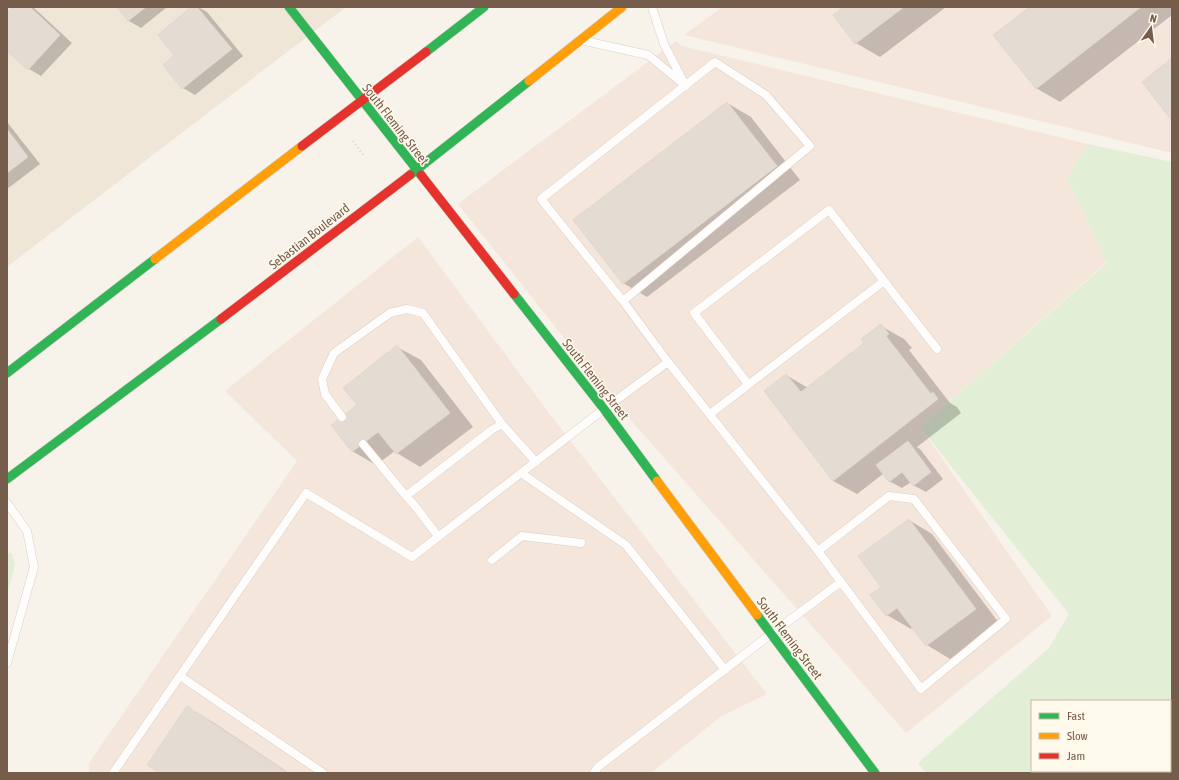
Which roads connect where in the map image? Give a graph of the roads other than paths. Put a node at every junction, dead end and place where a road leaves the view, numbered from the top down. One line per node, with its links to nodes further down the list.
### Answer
1 (289, 7): 7 (main road, South Fleming Street)
2 (484, 7): 7 (main road)
3 (622, 7): 5 (main road, Sebastian Boulevard)
4 (652, 7): 6 (lane)
5 (580, 40): 6 (lane); 8 (main road, Sebastian Boulevard)
6 (686, 86): 10 (lane); 10 (lane)
7 (362, 100): 8 (main road, South Fleming Street); 13 (main road)
8 (416, 171): 15 (main road, South Fleming Street); 22 (main road, Sebastian Boulevard)
9 (884, 281): 11 (lane); 14 (lane); 14 (lane)
10 (623, 301): 12 (lane)
11 (937, 349)
12 (668, 362): 15 (lane); 16 (lane)
13 (7, 373)
14 (748, 384): 16 (lane)
15 (604, 409): 20 (lane); 30 (main road, South Fleming Street)
16 (710, 414): 27 (lane)
17 (342, 417): 18 (lane)
18 (502, 424): 20 (lane); 23 (lane)
19 (363, 444): 23 (lane)
20 (536, 462): 21 (lane)
21 (521, 473): 25 (lane); 32 (lane)
22 (7, 479)
23 (406, 496): 25 (lane)
24 (7, 503): 31 (lane)
25 (438, 536): 33 (lane)
26 (581, 543): 28 (lane)
27 (818, 551): 29 (lane); 29 (lane)
28 (492, 560)
29 (841, 582): 30 (lane)
30 (771, 634): 32 (lane); 37 (main road, South Fleming Street)
31 (7, 664)
32 (724, 670): 36 (lane)
33 (180, 676): 34 (lane); 35 (lane)
34 (113, 773)
35 (323, 773)
36 (594, 773)
37 (875, 773)

